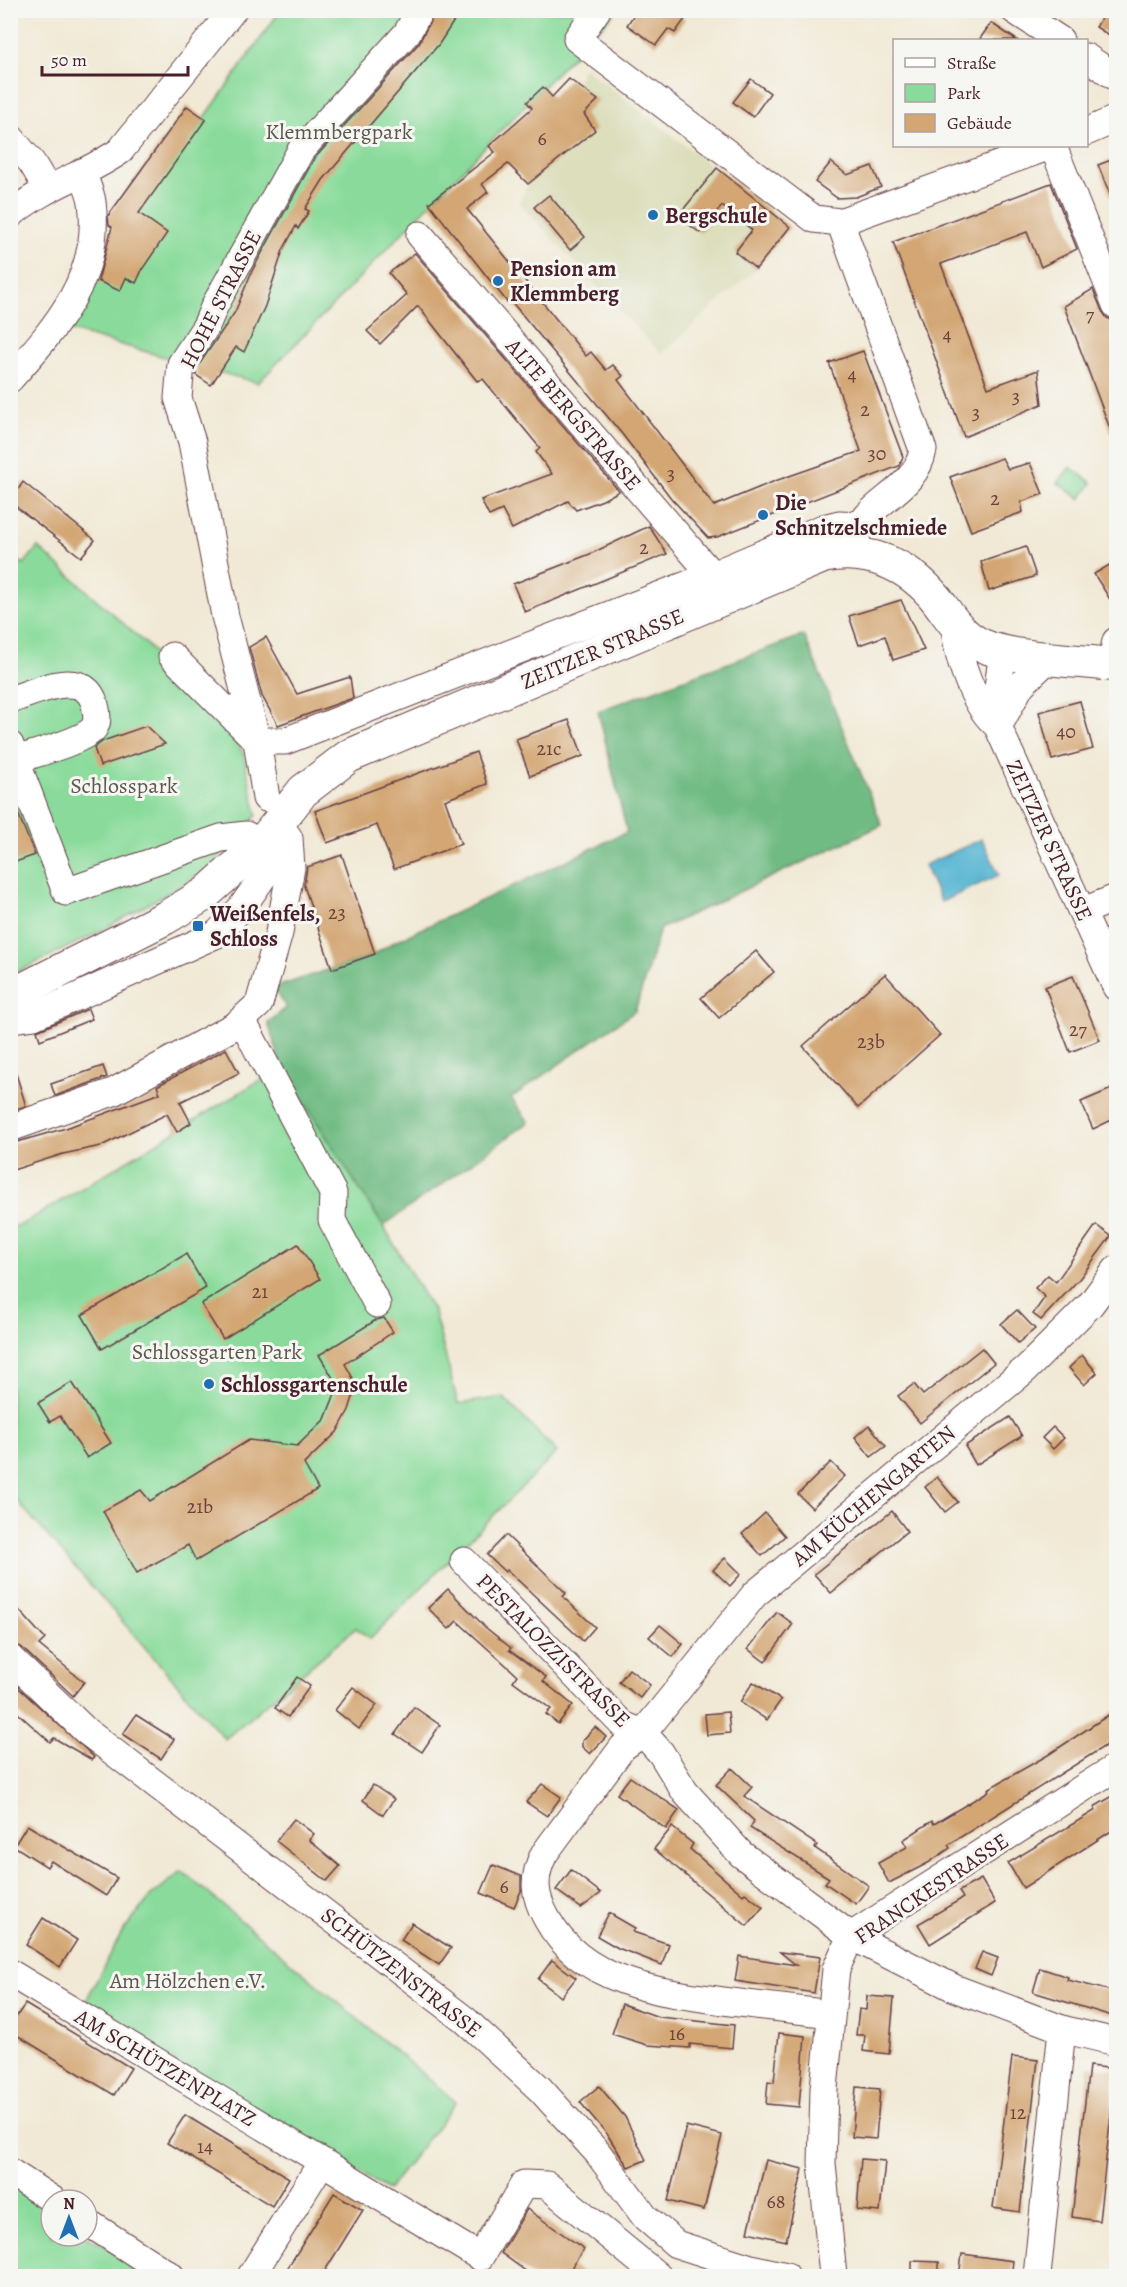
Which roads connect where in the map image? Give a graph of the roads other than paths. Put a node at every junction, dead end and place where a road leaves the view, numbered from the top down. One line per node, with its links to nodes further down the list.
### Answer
1 (233, 10): 13 (street)
2 (420, 10): 29 (street, HOHE STRASSE)
3 (597, 10): 16 (street)
4 (1014, 10): 5 (street)
5 (1058, 39)
6 (1088, 58): 7 (street)
7 (1116, 76)
8 (1116, 118): 9 (street)
9 (1088, 131)
10 (10, 137): 14 (street)
11 (1049, 147): 16 (street)
12 (1052, 147): 18 (street)
13 (81, 172): 14 (street); 19 (street)
14 (47, 188): 15 (street)
15 (10, 215)
16 (840, 222): 20 (street)
17 (420, 235): 21 (street, ALTE BERGSTRASSE)
18 (1116, 305)
19 (10, 379)
20 (858, 539): 21 (main road, ZEITZER STRASSE); 22 (main road, ZEITZER STRASSE)
21 (717, 586): 29 (street, ZEITZER STRASSE); 31 (main road, ZEITZER STRASSE)
22 (955, 626): 23 (main road, ZEITZER STRASSE); 28 (street, ZEITZER STRASSE)
23 (1003, 651): 26 (main road); 28 (street, ZEITZER STRASSE)
24 (172, 656): 29 (street)
25 (1115, 656): 26 (main road)
26 (1050, 657): 28 (street)
27 (10, 700): 30 (street)
28 (998, 727): 33 (street, ZEITZER STRASSE)
29 (257, 741): 31 (street, HOHE STRASSE)
30 (13, 752): 31 (street)
31 (269, 822): 35 (main road, ZEITZER STRASSE); 36 (street, HOHE STRASSE); 37 (street)
32 (1116, 898): 33 (street)
33 (1083, 911): 34 (street, ZEITZER STRASSE)
34 (1116, 987)
35 (10, 996)
36 (10, 1019)
37 (242, 1020): 38 (street); 40 (street)
38 (10, 1128)
39 (1116, 1269): 43 (street, AM KÜCHENGARTEN)
40 (377, 1304)
41 (464, 1561): 43 (street, PESTALOZZISTRASSE)
42 (10, 1658): 57 (street, SCHÜTZENSTRASSE)
43 (643, 1733): 45 (street, PESTALOZZISTRASSE); 47 (street, AM KÜCHENGARTEN)
44 (1116, 1767): 45 (street, FRANCKESTRASSE)
45 (851, 1936): 47 (street, FRANCKESTRASSE); 48 (street, PESTALOZZISTRASSE)
46 (10, 1973): 50 (street, AM SCHÜTZENPLATZ)
47 (831, 2014): 58 (street, FRANCKESTRASSE)
48 (1062, 2029): 49 (street, PESTALOZZISTRASSE); 59 (street)
49 (1116, 2042)
50 (322, 2162): 55 (street); 56 (street, AM SCHÜTZENPLATZ)
51 (10, 2172): 52 (street)
52 (39, 2191)
53 (99, 2230): 54 (street)
54 (171, 2277)
55 (251, 2277)
56 (658, 2277)
57 (786, 2277)
58 (833, 2277)
59 (1037, 2277)

